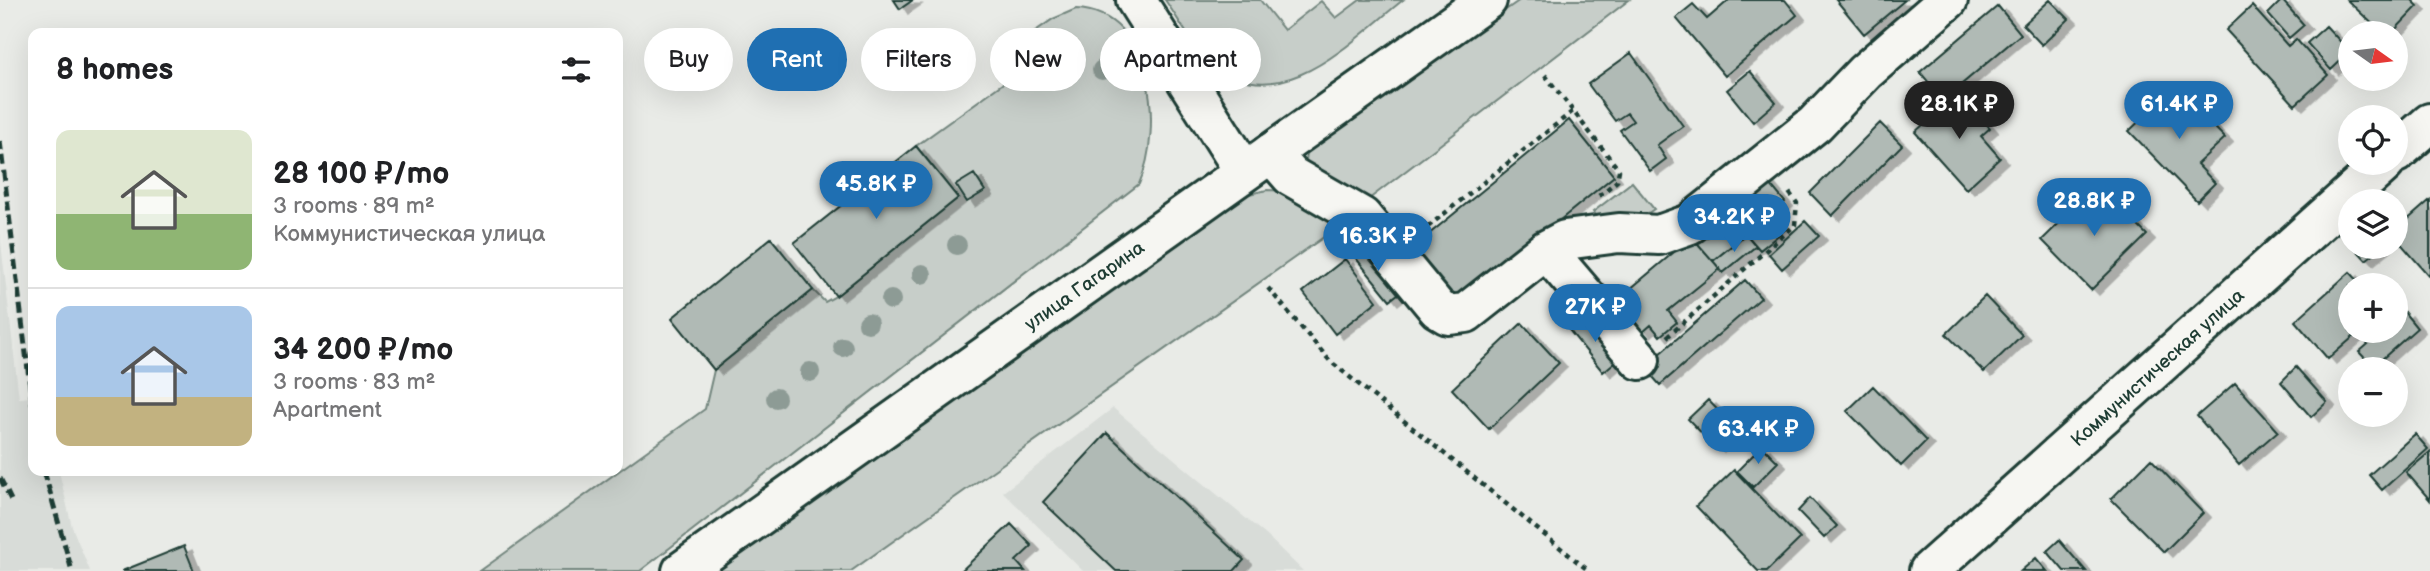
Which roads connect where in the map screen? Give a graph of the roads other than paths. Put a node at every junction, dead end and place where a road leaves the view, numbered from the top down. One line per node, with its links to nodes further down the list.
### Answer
1 (1136, 0): 6 (main road)
2 (1487, 0): 6 (main road, улица Гагарина)
3 (1948, 0): 8 (main road)
4 (2430, 122): 5 (main road)
5 (2408, 142)
6 (1257, 162): 8 (main road); 10 (main road, улица Гагарина)
7 (2372, 175): 11 (main road, Коммунистическая улица)
8 (1546, 250): 9 (main road)
9 (1640, 360)
10 (682, 571)
11 (1929, 571)

